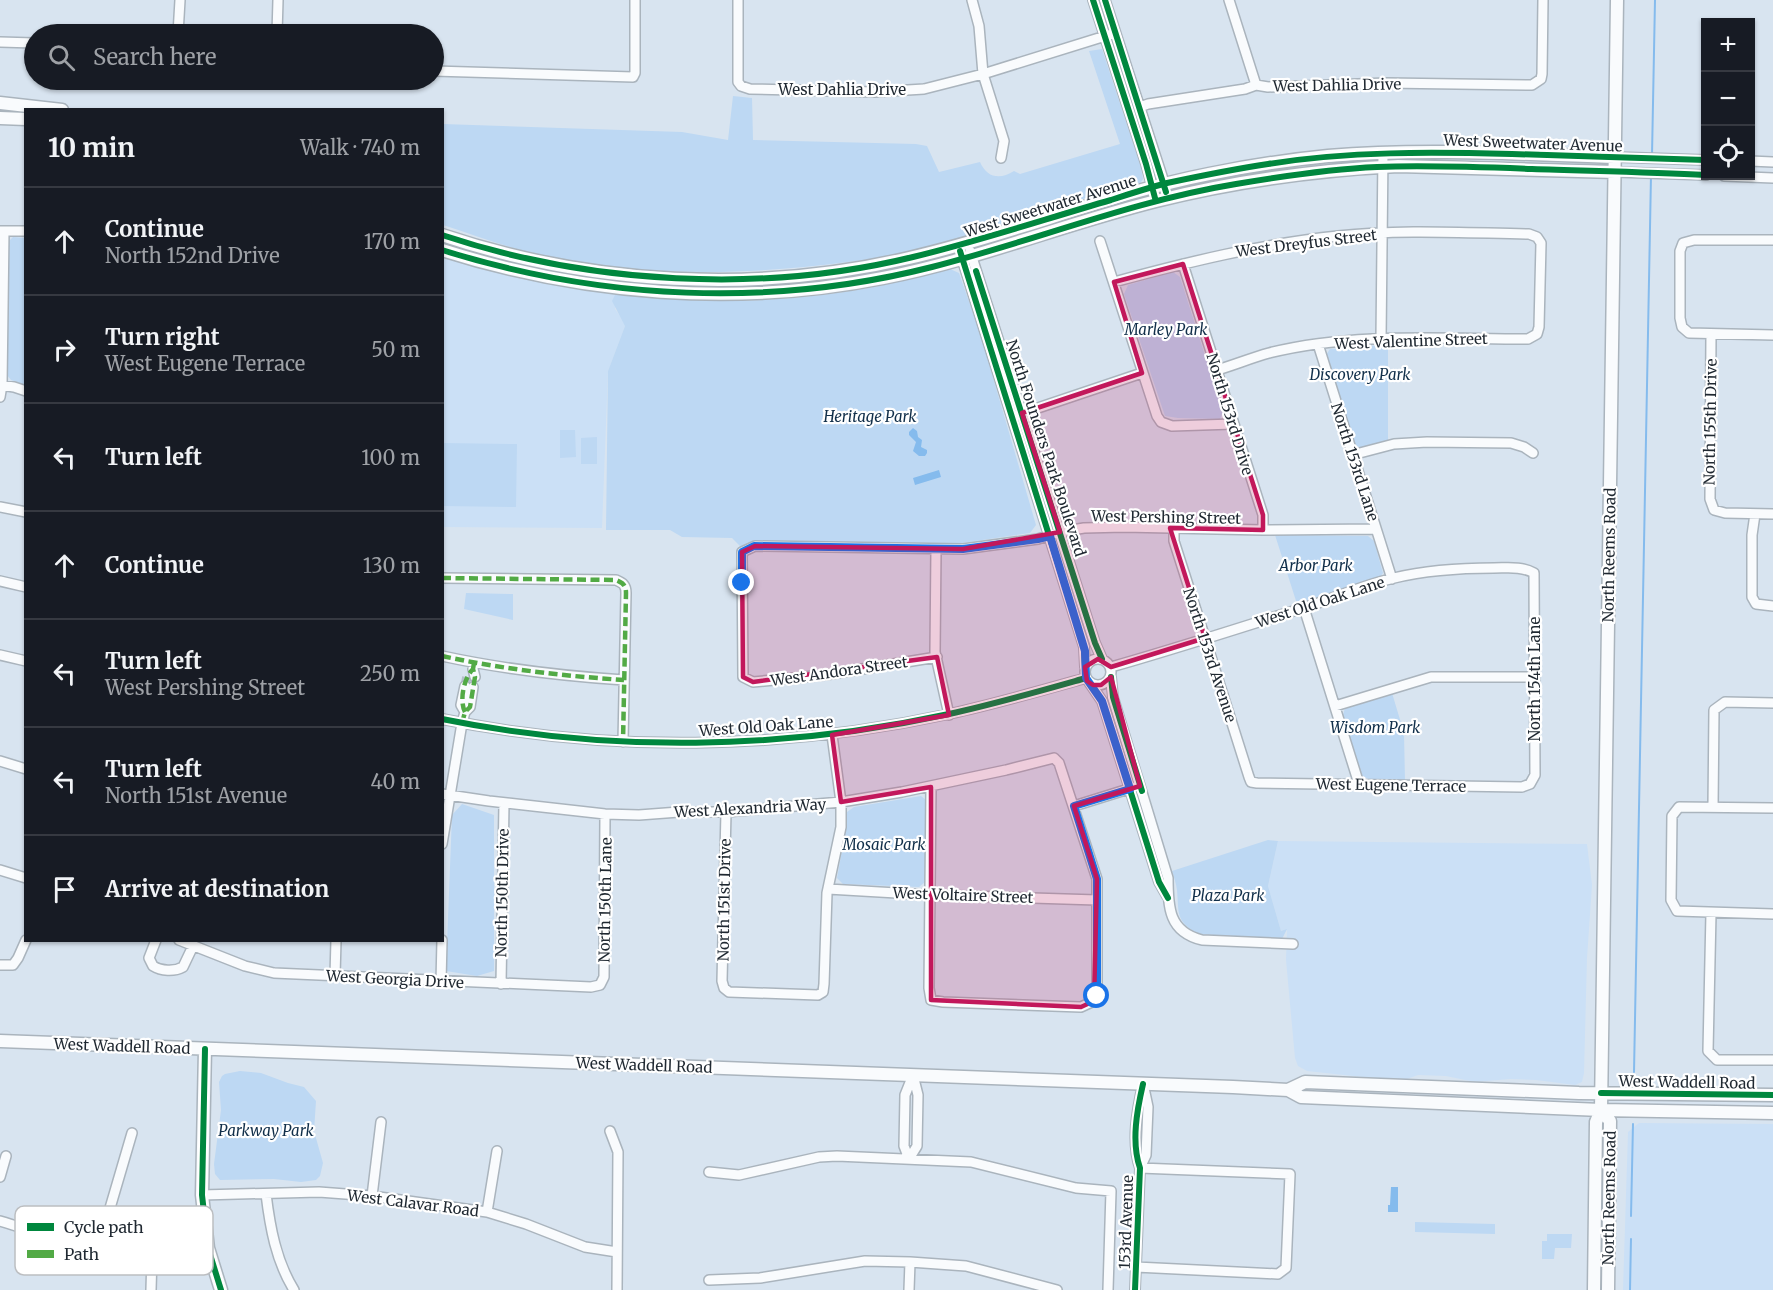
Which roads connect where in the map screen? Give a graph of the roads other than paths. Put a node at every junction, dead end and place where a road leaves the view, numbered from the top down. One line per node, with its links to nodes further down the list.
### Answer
1 (180, 0): 11 (street)
2 (278, 0): 12 (street)
3 (635, 0): 17 (street)
4 (738, 0): 18 (street, West Dahlia Drive)
5 (972, 0): 18 (street)
6 (1093, 0): 14 (street)
7 (1105, 0): 13 (street)
8 (1228, 0): 19 (street)
9 (1543, 0): 19 (street, West Dahlia Drive)
10 (1617, 0): 26 (main road, North Reems Road)
11 (179, 24)
12 (277, 24)
13 (1115, 33): 14 (street, West Dahlia Drive); 21 (street)
14 (1105, 36): 18 (street, West Dahlia Drive); 36 (street)
15 (0, 42): 16 (street)
16 (24, 43)
17 (444, 71)
18 (983, 75): 27 (street)
19 (1256, 86): 21 (street, West Dahlia Drive)
20 (0, 103): 22 (main road)
21 (1140, 107): 36 (street)
22 (44, 108)
23 (0, 118): 24 (main road)
24 (24, 119)
25 (1383, 153): 26 (main road, West Sweetwater Avenue); 31 (street); 36 (main road, West Sweetwater Avenue)
26 (1615, 157): 28 (street, West Sweetwater Avenue); 32 (main road, North Reems Road)
27 (1001, 158)
28 (1701, 160)
29 (1755, 161): 30 (street)
30 (1773, 162)
31 (1383, 167): 32 (main road, West Sweetwater Avenue); 37 (main road, West Sweetwater Avenue); 40 (street)
32 (1615, 172): 33 (street, West Sweetwater Avenue); 143 (main road, North Reems Road)
33 (1701, 175)
34 (1755, 177): 35 (street)
35 (1773, 177)
36 (1159, 186): 37 (street); 44 (main road, West Sweetwater Avenue)
37 (1161, 199): 46 (main road, West Sweetwater Avenue)
38 (2, 231): 39 (street); 56 (street)
39 (24, 231)
40 (1382, 233): 47 (street, West Dreyfus Street); 49 (street, West Dreyfus Street); 52 (street)
41 (444, 236): 44 (main road, West Sweetwater Avenue)
42 (1773, 240): 50 (street)
43 (1100, 241): 48 (street)
44 (963, 244): 46 (street, North Founders Park Boulevard)
45 (444, 251): 46 (main road, West Sweetwater Avenue)
46 (967, 257): 59 (street, North Founders Park Boulevard); 60 (street, North Founders Park Boulevard)
47 (1183, 264): 48 (street, West Dreyfus Street); 54 (street, North 153rd Drive)
48 (1114, 282): 55 (street)
49 (1537, 334): 52 (street, West Valentine Street)
50 (1712, 334): 51 (street); 66 (street, North 155th Drive)
51 (1773, 335)
52 (1381, 339): 53 (street, West Valentine Street)
53 (1318, 344): 54 (street, West Valentine Street); 63 (street, North 153rd Lane)
54 (1216, 370): 61 (street, North 153rd Drive)
55 (1142, 373): 59 (street); 61 (street)
56 (1, 385): 57 (street); 58 (street)
57 (24, 390)
58 (0, 397)
59 (1022, 413): 60 (street); 71 (street, North Founders Park Boulevard)
60 (1011, 416): 72 (street, North Founders Park Boulevard)
61 (1233, 424): 70 (street, North 153rd Drive)
62 (1533, 453): 63 (street)
63 (1352, 455): 69 (street, North 153rd Lane)
64 (0, 507): 65 (street)
65 (24, 512)
66 (1755, 514): 67 (street); 79 (street)
67 (1773, 514)
68 (1174, 528): 70 (street, West Pershing Street); 71 (street, West Pershing Street); 81 (street, North 153rd Avenue)
69 (1376, 529): 70 (street, West Pershing Street); 76 (street, North 153rd Lane)
70 (1263, 530)
71 (1060, 532): 72 (street, West Pershing Street); 85 (street, North Founders Park Boulevard)
72 (1050, 536): 73 (street, West Pershing Street); 87 (street, North Founders Park Boulevard)
73 (936, 549): 84 (street); 89 (street, West Pershing Street)
74 (1534, 573): 76 (street, West Old Oak Lane); 90 (street, North 154th Lane)
75 (444, 578): 91 (street)
76 (1392, 579): 80 (street, West Old Oak Lane)
77 (0, 581): 78 (street)
78 (24, 587)
79 (1773, 606)
80 (1304, 608): 81 (street, West Old Oak Lane); 95 (street)
81 (1205, 638): 88 (street, West Old Oak Lane); 103 (street, North 153rd Avenue)
82 (0, 655): 86 (street)
83 (444, 657): 91 (street)
84 (937, 657): 89 (street, West Andora Street); 96 (street)
85 (1102, 659): 87 (street); 88 (street)
86 (24, 661)
87 (1085, 667): 92 (street)
88 (1111, 672): 92 (street); 107 (street)
89 (743, 677)
90 (1534, 677): 95 (street); 105 (street, North 154th Lane)
91 (624, 680): 100 (street)
92 (1087, 680): 96 (street, West Old Oak Lane); 107 (street)
93 (469, 689): 98 (street)
94 (1773, 703): 112 (street)
95 (1335, 706): 104 (street)
96 (949, 715): 99 (street, West Old Oak Lane)
97 (444, 718): 98 (street, West Old Oak Lane)
98 (462, 723): 100 (street, West Old Oak Lane); 108 (street)
99 (832, 735): 100 (street, West Old Oak Lane); 109 (street)
100 (623, 742)
101 (0, 761): 102 (street)
102 (24, 768)
103 (1251, 782): 104 (street, West Eugene Terrace)
104 (1359, 784): 105 (street, West Eugene Terrace)
105 (1530, 784)
106 (931, 787): 109 (street, West Alexandria Way); 111 (street, West Alexandria Way); 120 (street)
107 (1135, 787): 111 (street); 129 (street)
108 (446, 795): 110 (street, West Alexandria Way); 116 (street)
109 (841, 802): 114 (street, West Alexandria Way); 119 (street)
110 (504, 803): 115 (street, West Alexandria Way); 134 (street, North 150th Drive)
111 (1074, 806): 121 (street)
112 (1713, 807): 113 (street); 122 (street)
113 (1773, 808)
114 (726, 812): 115 (street, West Alexandria Way); 119 (street, North 151st Drive)
115 (605, 814): 135 (street, North 150th Lane)
116 (444, 820)
117 (0, 870): 118 (street)
118 (24, 877)
119 (828, 889): 120 (street, West Voltaire Street)
120 (931, 895): 121 (street, West Voltaire Street); 121 (street)
121 (1097, 900)
122 (1711, 913): 123 (street); 138 (street)
123 (1773, 914)
124 (25, 942): 131 (street)
125 (155, 942): 130 (street)
126 (184, 942): 130 (street, West Georgia Drive)
127 (336, 942): 132 (street)
128 (442, 942): 133 (street)
129 (1293, 944)
130 (193, 946): 132 (street, West Georgia Drive)
131 (0, 965)
132 (335, 976): 133 (street, West Georgia Drive)
133 (441, 982): 134 (street, West Georgia Drive)
134 (501, 984): 135 (street, West Georgia Drive)
135 (600, 985)
136 (0, 1041): 137 (main road, West Waddell Road)
137 (205, 1049): 139 (main road, West Waddell Road); 158 (main road)
138 (1773, 1060)
139 (912, 1076): 140 (main road, West Waddell Road); 153 (street)
140 (1143, 1084): 142 (main road, West Waddell Road); 154 (street, 153rd Avenue)
141 (1447, 1088): 142 (main road, West Waddell Road); 143 (main road, West Waddell Road); 145 (main road)
142 (1288, 1090): 145 (main road, West Waddell Road)
143 (1601, 1093): 144 (main road, West Waddell Road); 146 (main road, North Reems Road)
144 (1773, 1095)
145 (1345, 1099): 146 (main road, West Waddell Road)
146 (1601, 1110): 147 (main road, West Waddell Road); 179 (main road, North Reems Road); 180 (main road, North Reems Road)
147 (1773, 1113)
148 (381, 1122): 159 (street)
149 (610, 1131): 165 (street)
150 (132, 1133): 160 (street)
151 (497, 1151): 162 (street)
152 (6, 1156): 156 (street)
153 (909, 1159): 155 (street); 177 (street)
154 (1140, 1168): 168 (street, 153rd Avenue); 168 (street)
155 (709, 1172)
156 (0, 1177)
157 (266, 1194): 158 (street, West Calavar Road); 159 (street, West Calavar Road); 173 (street)
158 (202, 1195): 161 (main road)
159 (372, 1196): 162 (street, West Calavar Road)
160 (111, 1206)
161 (203, 1206)
162 (487, 1212): 165 (street, West Calavar Road)
163 (0, 1221): 164 (street)
164 (15, 1225)
165 (617, 1252): 174 (street)
166 (910, 1262): 170 (street); 175 (street); 176 (street)
167 (213, 1266): 172 (main road)
168 (1136, 1267): 178 (street, 153rd Avenue)
169 (151, 1275): 171 (street)
170 (709, 1280)
171 (151, 1290)
172 (221, 1290)
173 (294, 1290)
174 (617, 1290)
175 (909, 1290)
176 (1057, 1290)
177 (1108, 1290)
178 (1135, 1290)
179 (1594, 1290)
180 (1608, 1290)

